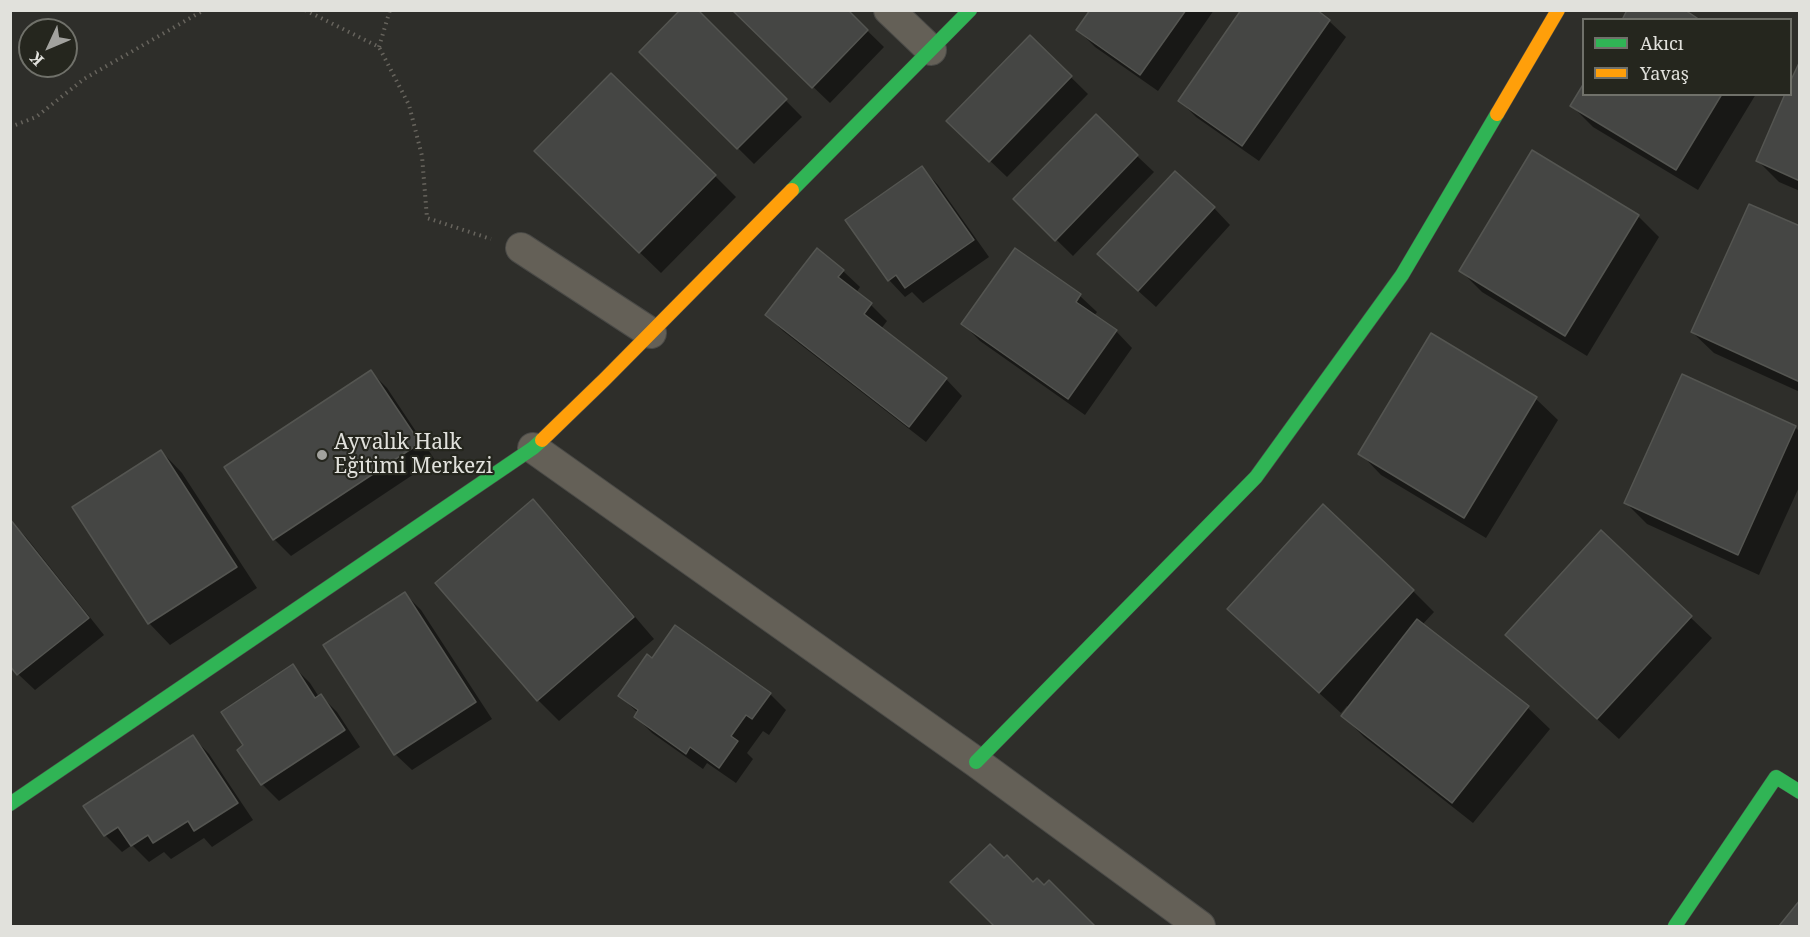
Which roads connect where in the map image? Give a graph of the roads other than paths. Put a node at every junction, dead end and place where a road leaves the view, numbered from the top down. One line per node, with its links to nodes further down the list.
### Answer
1 (890, 10): 4 (street)
2 (970, 10): 4 (street)
3 (1558, 10): 8 (street)
4 (931, 50): 6 (street)
5 (520, 248): 6 (street)
6 (651, 333): 7 (street)
7 (533, 448): 8 (street); 10 (street)
8 (976, 762): 11 (street)
9 (1800, 792): 12 (street)
10 (10, 804)
11 (1200, 927)
12 (1675, 927)

